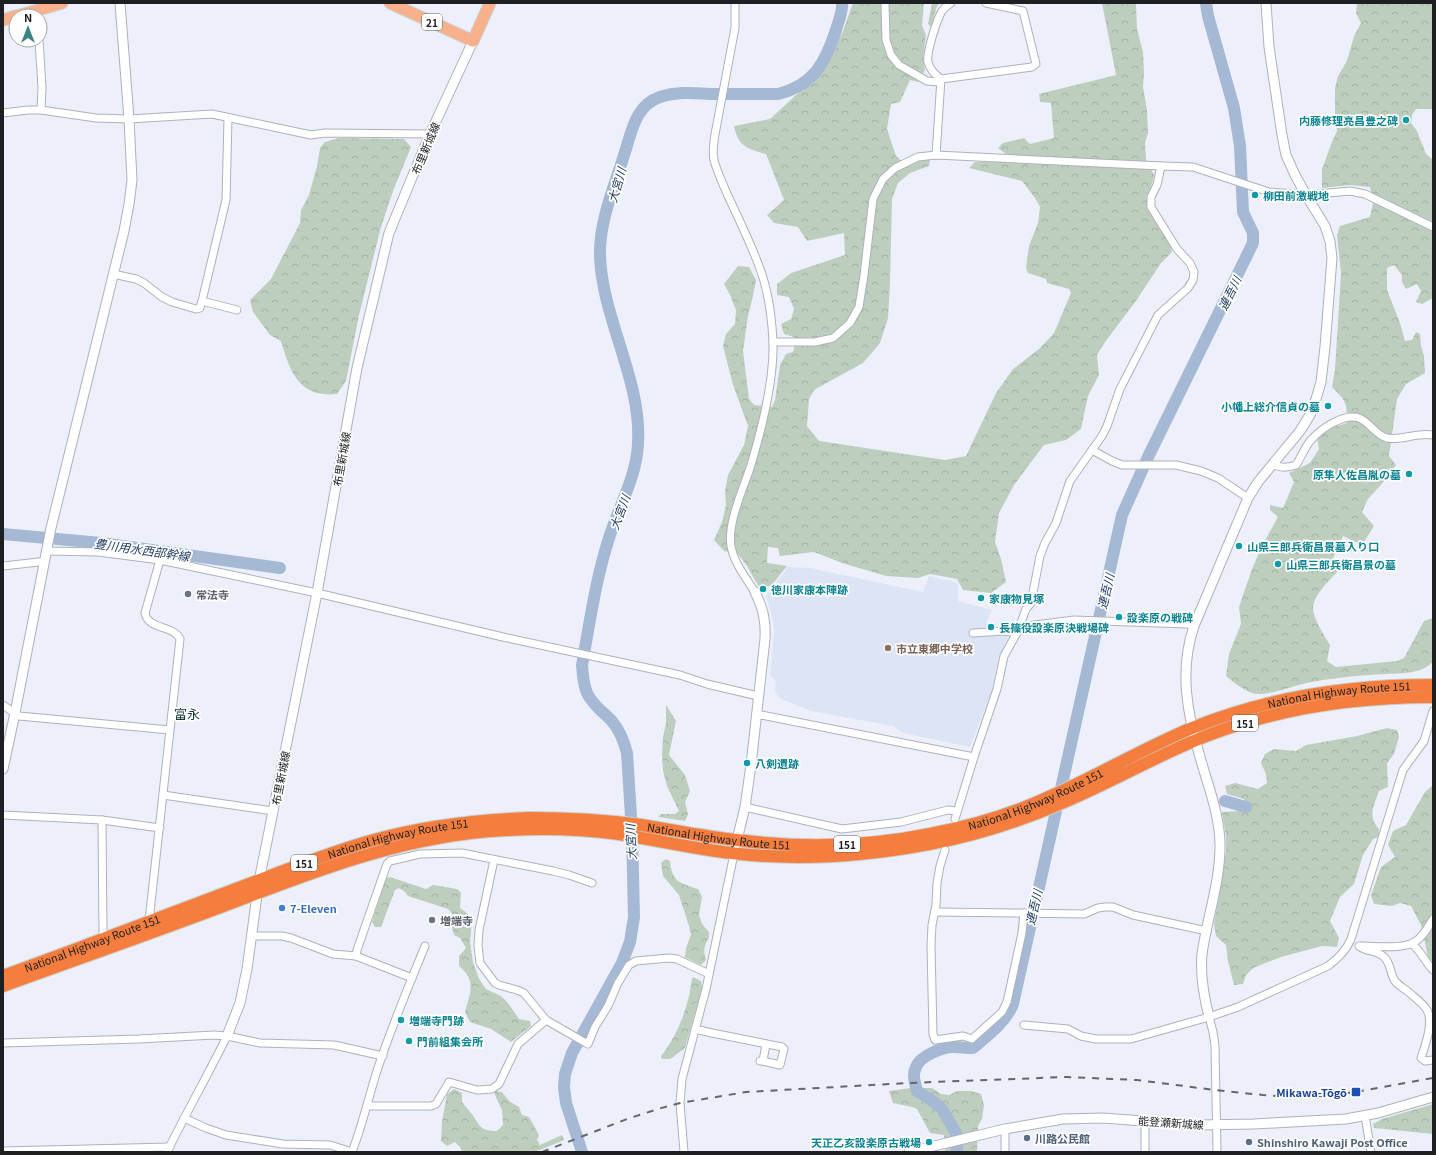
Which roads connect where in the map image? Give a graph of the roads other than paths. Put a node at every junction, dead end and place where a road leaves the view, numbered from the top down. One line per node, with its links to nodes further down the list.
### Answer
1 (62, 3): 10 (main road)
2 (120, 3): 17 (street)
3 (390, 3): 11 (main road, 21)
4 (490, 3): 11 (main road)
5 (735, 3): 26 (street)
6 (885, 3): 13 (street)
7 (951, 3): 13 (street)
8 (986, 3): 13 (street)
9 (1266, 3): 21 (street)
10 (48, 9)
11 (473, 41): 18 (street, 布里新城線)
12 (40, 48): 14 (street)
13 (941, 80): 19 (street)
14 (41, 110): 15 (street); 17 (street)
15 (3, 113)
16 (228, 118): 17 (street); 18 (street); 24 (street)
17 (129, 119): 23 (street)
18 (430, 134): 36 (street, 布里新城線)
19 (936, 156): 20 (street); 26 (street)
20 (1160, 166): 21 (street); 28 (street)
21 (1306, 195): 22 (street); 29 (street)
22 (1433, 227)
23 (113, 274): 24 (street); 31 (street)
24 (202, 301): 25 (street)
25 (237, 310)
26 (773, 342): 35 (street)
27 (1433, 435): 29 (street)
28 (1092, 450): 30 (street); 37 (street)
29 (1272, 464): 30 (street)
30 (1248, 498): 38 (street)
31 (47, 547): 32 (street); 33 (street)
32 (160, 560): 36 (street); 48 (street)
33 (44, 562): 34 (street); 46 (street)
34 (3, 566)
35 (754, 592): 42 (street)
36 (317, 593): 42 (street); 55 (street, 布里新城線)
37 (1020, 625): 38 (street); 40 (street)
38 (1194, 626): 49 (street)
39 (973, 633): 40 (street)
40 (1017, 633): 50 (street)
41 (1433, 685): 49 (highway, National Highway Route 151 / 151)
42 (758, 696): 47 (street)
43 (1433, 697): 49 (highway, National Highway Route 151 / 151)
44 (3, 705): 46 (street)
45 (1433, 712): 75 (street)
46 (15, 713): 48 (street); 51 (street)
47 (756, 714): 50 (street); 54 (street)
48 (170, 730): 52 (street)
49 (1194, 734): 53 (highway, National Highway Route 151 / 151); 53 (highway, National Highway Route 151 / 151); 72 (street)
50 (974, 757): 56 (street)
51 (3, 769)
52 (163, 795): 55 (street); 60 (street)
53 (1048, 803): 62 (highway, National Highway Route 151 / 151); 64 (highway, National Highway Route 151 / 151)
54 (745, 807): 56 (street); 62 (street)
55 (273, 811): 67 (street, 布里新城線)
56 (958, 811): 58 (street)
57 (3, 815): 59 (street)
58 (955, 819)
59 (102, 820): 60 (street); 74 (street)
60 (160, 828): 71 (street)
61 (619, 828): 62 (highway, National Highway Route 151 / 151); 64 (highway, National Highway Route 151 / 151); 67 (highway, National Highway Route 151 / 151)
62 (737, 840): 64 (street)
63 (945, 850): 68 (street)
64 (734, 854): 81 (street)
65 (494, 860): 66 (street); 79 (street); 86 (street)
66 (592, 883)
67 (258, 887): 71 (highway, National Highway Route 151 / 151); 73 (street, 布里新城線); 84 (highway, National Highway Route 151 / 151)
68 (935, 912): 69 (street); 69 (street)
69 (1025, 913): 72 (street)
70 (1433, 919): 76 (street)
71 (149, 921): 74 (highway, National Highway Route 151 / 151)
72 (1206, 931): 85 (street)
73 (251, 935): 79 (street); 89 (street, 布里新城線)
74 (107, 938): 82 (highway, National Highway Route 151 / 151)
75 (1349, 944): 78 (street); 85 (street)
76 (1412, 944): 78 (street); 80 (street)
77 (426, 946): 83 (street)
78 (1359, 946): 93 (street)
79 (356, 956): 83 (street)
80 (1433, 970)
81 (709, 974): 86 (street); 88 (street)
82 (3, 976)
83 (412, 978): 92 (street)
84 (3, 986)
85 (1209, 1017): 87 (street); 99 (street)
86 (546, 1020): 95 (street)
87 (1024, 1025)
88 (695, 1029): 91 (street); 104 (street)
89 (227, 1036): 90 (street); 92 (street); 97 (street)
90 (3, 1043)
91 (766, 1044): 91 (street)
92 (383, 1056): 95 (street)
93 (1433, 1060)
94 (1433, 1097): 96 (street, 能登瀬新城線)
95 (368, 1106): 103 (street)
96 (1364, 1116): 99 (street, 能登瀬新城線); 109 (street)
97 (184, 1118): 101 (street); 103 (street)
98 (1145, 1120): 99 (street, 能登瀬新城線); 100 (street, 能登瀬新城線); 107 (street)
99 (1217, 1125): 108 (street)
100 (1005, 1129): 105 (street, 能登瀬新城線); 106 (street)
101 (168, 1149): 102 (street)
102 (3, 1151)
103 (352, 1152)
104 (684, 1152)
105 (909, 1152)
106 (1005, 1152)
107 (1145, 1152)
108 (1217, 1152)
109 (1371, 1152)

